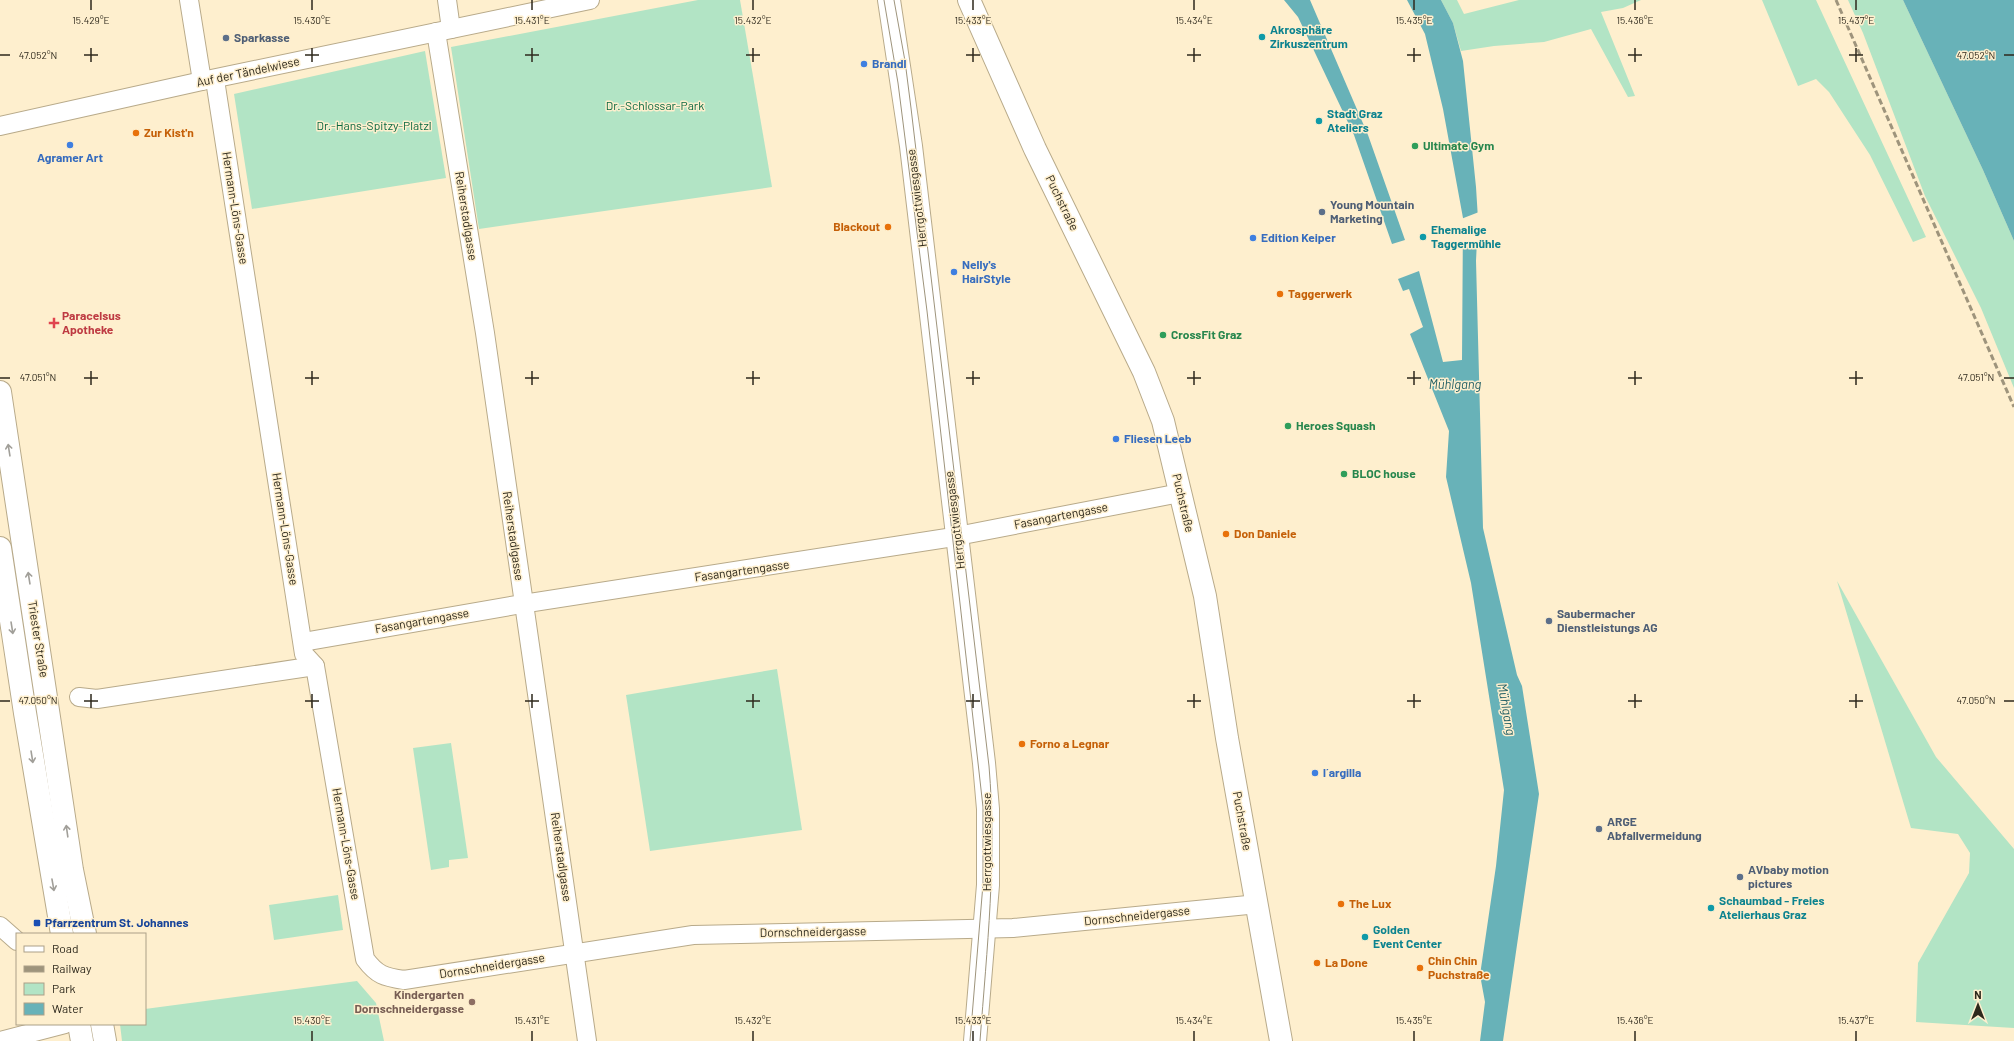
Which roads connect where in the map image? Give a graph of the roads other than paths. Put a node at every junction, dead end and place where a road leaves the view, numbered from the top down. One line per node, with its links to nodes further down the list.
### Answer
1 (189, 0): 7 (street, Hermann-Löns-Gasse)
2 (447, 0): 6 (street, Reiherstadlgasse)
3 (590, 0): 6 (street, Auf der Tändelwiese)
4 (889, 0): 11 (main road, Herrgottwiesgasse)
5 (969, 0): 10 (main road, Puchstraße)
6 (443, 30): 7 (street, Auf der Tändelwiese); 13 (street, Reiherstadlgasse)
7 (208, 81): 8 (street, Auf der Tändelwiese); 14 (street, Hermann-Löns-Gasse)
8 (0, 126)
9 (0, 392): 21 (main road, Triester Straße, one-way to 9)
10 (1180, 493): 11 (street, Fasangartengasse); 17 (main road, Puchstraße)
11 (957, 536): 13 (street, Fasangartengasse); 19 (main road, Herrgottwiesgasse)
12 (0, 548): 20 (main road, Triester Straße, one-way to 20)
13 (522, 604): 14 (street, Fasangartengasse); 23 (street, Reiherstadlgasse)
14 (302, 642): 15 (street, Hermann-Löns-Gasse)
15 (315, 666): 16 (street); 24 (street, Hermann-Löns-Gasse)
16 (79, 697)
17 (1258, 904): 19 (street, Dornschneidergasse); 33 (main road, Puchstraße)
18 (0, 926): 22 (street)
19 (985, 928): 23 (street, Dornschneidergasse); 32 (main road, Herrgottwiesgasse)
20 (62, 933)
21 (85, 933)
22 (16, 940)
23 (575, 952): 24 (street, Dornschneidergasse); 31 (street, Reiherstadlgasse)
24 (374, 970)
25 (61, 1025): 28 (street)
26 (79, 1025): 29 (main road)
27 (102, 1025): 30 (main road)
28 (0, 1041)
29 (82, 1041)
30 (105, 1041)
31 (587, 1041)
32 (975, 1041)
33 (1281, 1041)

